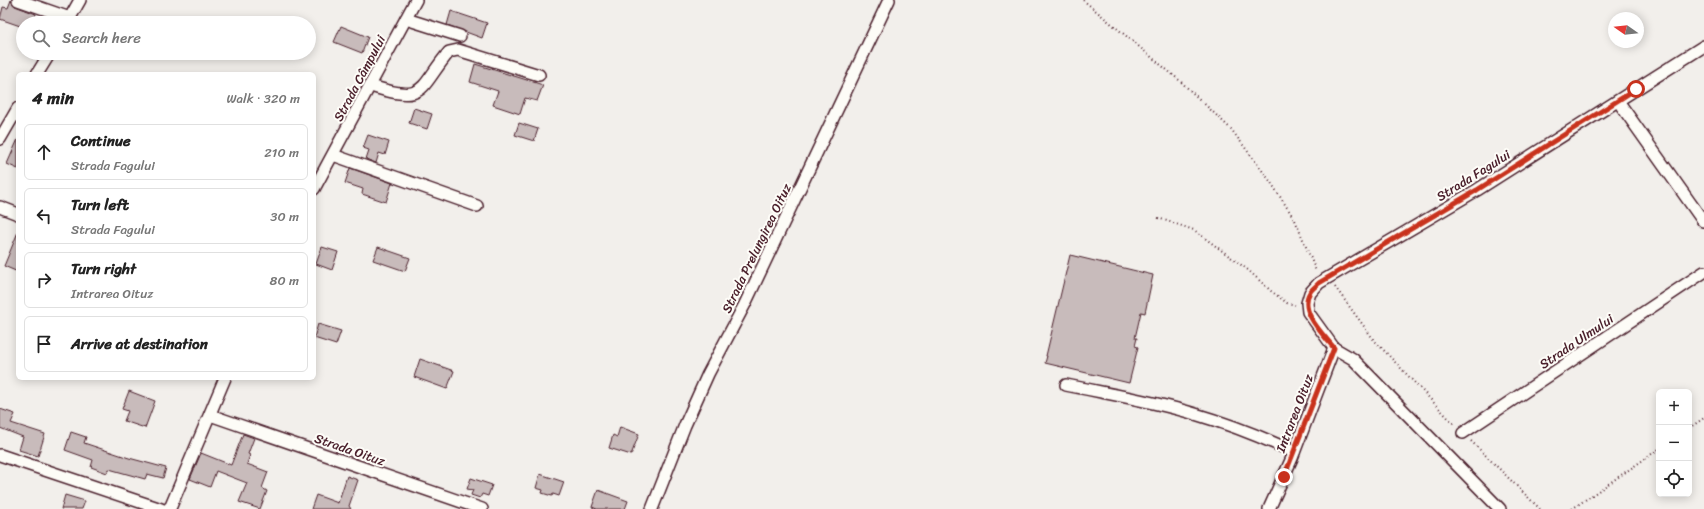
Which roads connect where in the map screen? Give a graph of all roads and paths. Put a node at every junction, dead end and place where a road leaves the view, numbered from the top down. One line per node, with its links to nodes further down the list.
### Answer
1 (18, 0): 6 (street)
2 (80, 0): 7 (street)
3 (416, 0): 8 (street, Strada Câmpului)
4 (889, 0): 42 (street, Strada Prelungirea Oituz)
5 (1083, 0): 26 (path)
6 (56, 16)
7 (71, 16)
8 (406, 18): 9 (street); 14 (street, Strada Câmpului)
9 (460, 36)
10 (1704, 46): 15 (street, Strada Fagului)
11 (46, 60): 12 (street)
12 (39, 72)
13 (539, 75): 14 (street)
14 (371, 86): 18 (street, Strada Câmpului)
15 (1618, 101): 24 (street); 26 (street, Strada Fagului)
16 (16, 111): 17 (street)
17 (0, 139)
18 (333, 155): 19 (street, Strada Câmpului); 20 (street)
19 (316, 185)
20 (477, 206)
21 (0, 207): 22 (street)
22 (16, 213)
23 (1158, 218): 27 (path)
24 (1703, 221)
25 (1704, 272): 35 (street, Strada Ulmului)
26 (1323, 281): 27 (street, Strada Fagului); 28 (path)
27 (1307, 303): 29 (street)
28 (1374, 340)
29 (1334, 348): 37 (street, Intrarea Oituz); 44 (street)
30 (224, 380): 32 (street)
31 (1066, 385): 37 (street)
32 (210, 415): 40 (street); 41 (street, Strada Oituz)
33 (1704, 418): 34 (path)
34 (1692, 426)
35 (1463, 433)
36 (1656, 451): 45 (path)
37 (1294, 452): 43 (street, Intrarea Oituz)
38 (0, 455): 39 (street)
39 (161, 509)
40 (168, 509)
41 (482, 509)
42 (652, 509)
43 (1269, 509)
44 (1500, 509)
45 (1572, 509)

